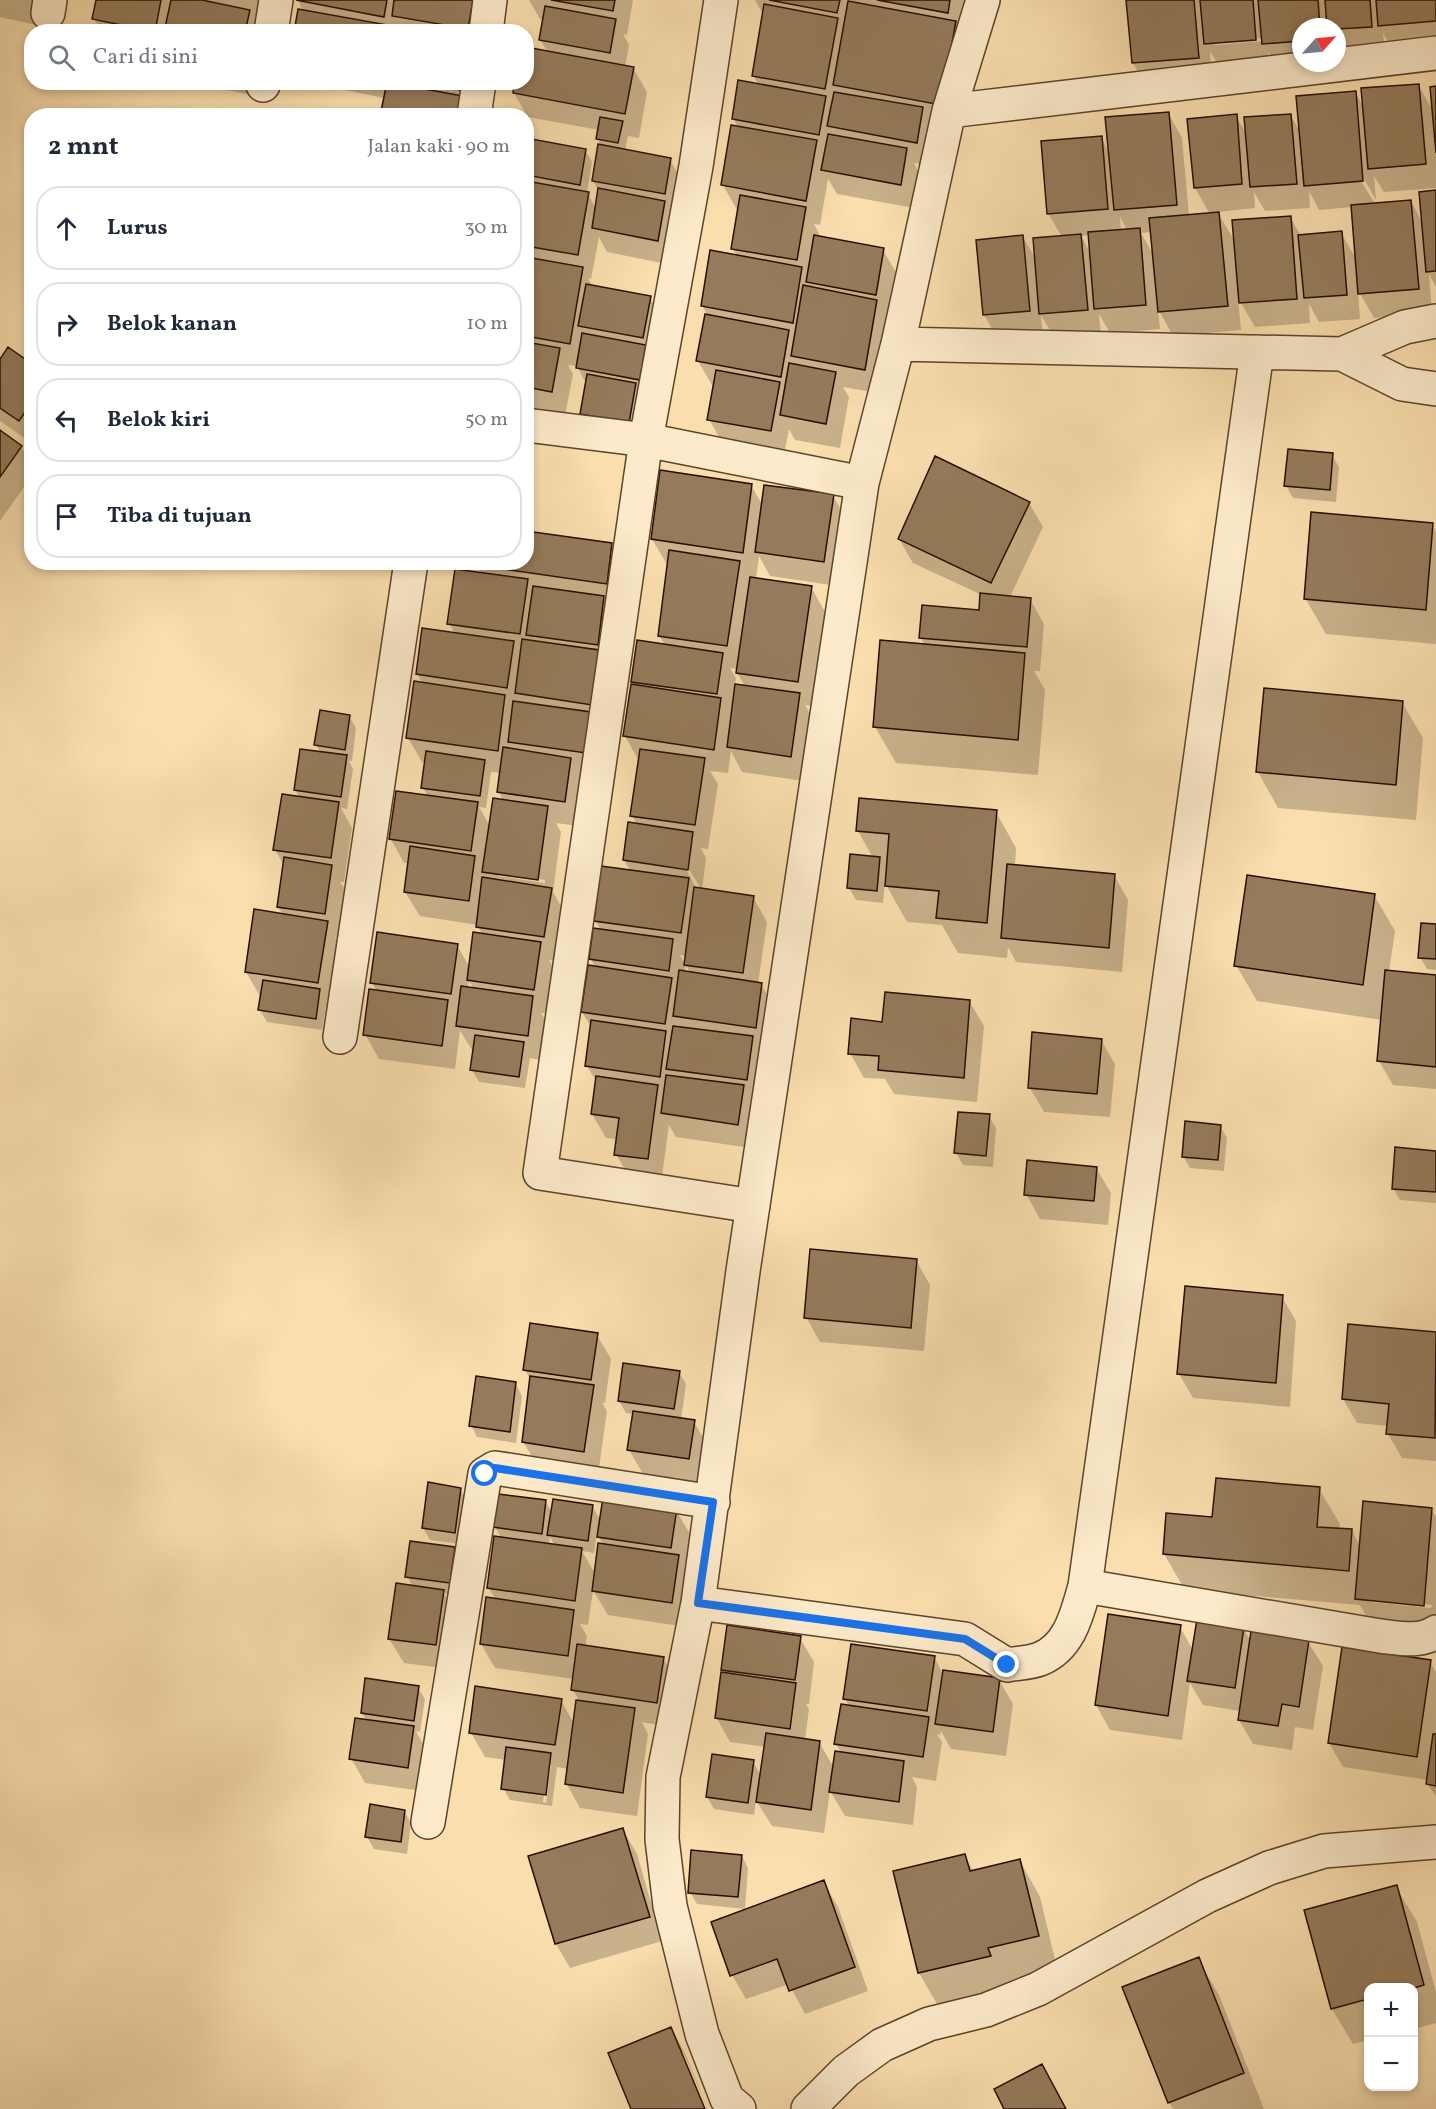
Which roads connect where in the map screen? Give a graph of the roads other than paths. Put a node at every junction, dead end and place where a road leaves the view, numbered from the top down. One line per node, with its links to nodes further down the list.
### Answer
1 (276, 0): 5 (street)
2 (490, 0): 6 (street)
3 (721, 0): 17 (street)
4 (983, 0): 10 (street)
5 (272, 24)
6 (487, 24)
7 (1436, 54): 10 (street)
8 (478, 90): 9 (street)
9 (475, 108)
10 (949, 111): 12 (street)
11 (1436, 321): 14 (street)
12 (898, 344): 13 (street); 18 (street)
13 (1257, 352): 14 (street); 23 (street)
14 (1342, 354): 15 (street)
15 (1436, 389)
16 (534, 426): 17 (street)
17 (646, 440): 18 (street); 21 (street)
18 (862, 483): 21 (street)
19 (410, 570): 20 (street)
20 (340, 1037)
21 (753, 1206): 22 (street)
22 (713, 1502): 24 (street); 26 (street)
23 (1085, 1586): 24 (street); 25 (street)
24 (698, 1603): 28 (street)
25 (1436, 1632)
26 (428, 1822)
27 (1436, 1842): 29 (street)
28 (739, 2109)
29 (808, 2109)

